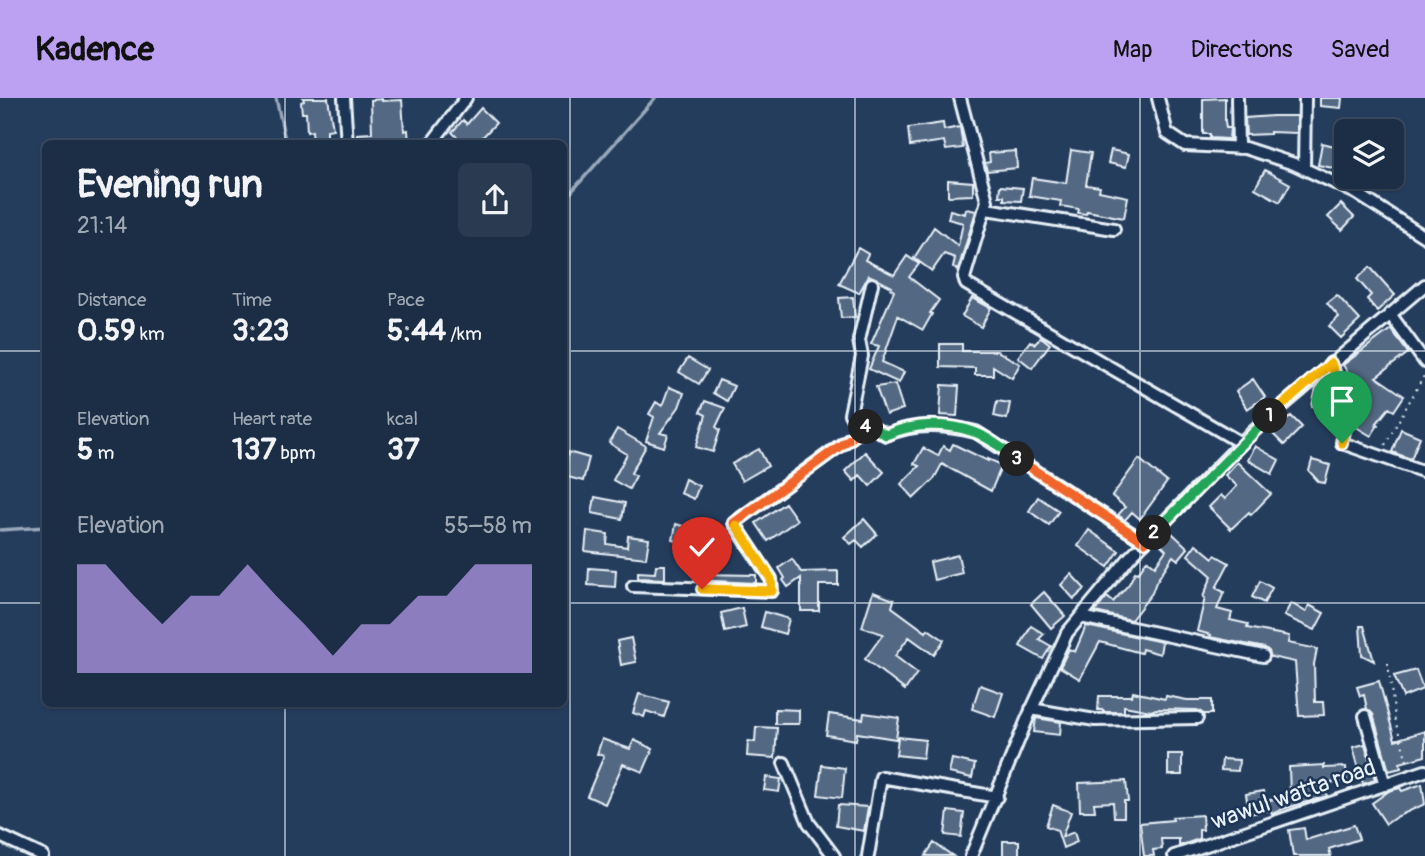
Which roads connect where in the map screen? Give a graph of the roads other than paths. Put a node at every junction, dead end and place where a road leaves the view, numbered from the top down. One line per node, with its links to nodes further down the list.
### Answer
1 (344, 98): 7 (street)
2 (466, 98): 8 (street)
3 (960, 98): 11 (street)
4 (1158, 98): 9 (street)
5 (1237, 98): 9 (street)
6 (1305, 98): 10 (street)
7 (346, 140)
8 (434, 140)
9 (1238, 148): 10 (street)
10 (1304, 169): 13 (street)
11 (986, 209): 12 (street); 20 (street)
12 (1114, 229)
13 (1425, 237)
14 (872, 284): 19 (street)
15 (1425, 285): 16 (street)
16 (1390, 314): 17 (street); 18 (street)
17 (1425, 362)
18 (1331, 363): 20 (street); 21 (street)
19 (860, 431): 22 (street); 23 (street)
20 (1241, 443): 22 (street)
21 (1425, 472)
22 (1145, 542): 24 (street)
23 (633, 586)
24 (1081, 617): 25 (street); 26 (street)
25 (1263, 656)
26 (1031, 709): 28 (street); 32 (street)
27 (1365, 716): 31 (street)
28 (1197, 718)
29 (784, 763): 35 (street)
30 (1425, 771): 31 (street, wawul watta road)
31 (1385, 785): 38 (street, wawul watta road)
32 (996, 797): 36 (street); 37 (street)
33 (0, 836): 34 (street)
34 (43, 856)
35 (834, 856)
36 (868, 856)
37 (971, 856)
38 (1174, 856)

